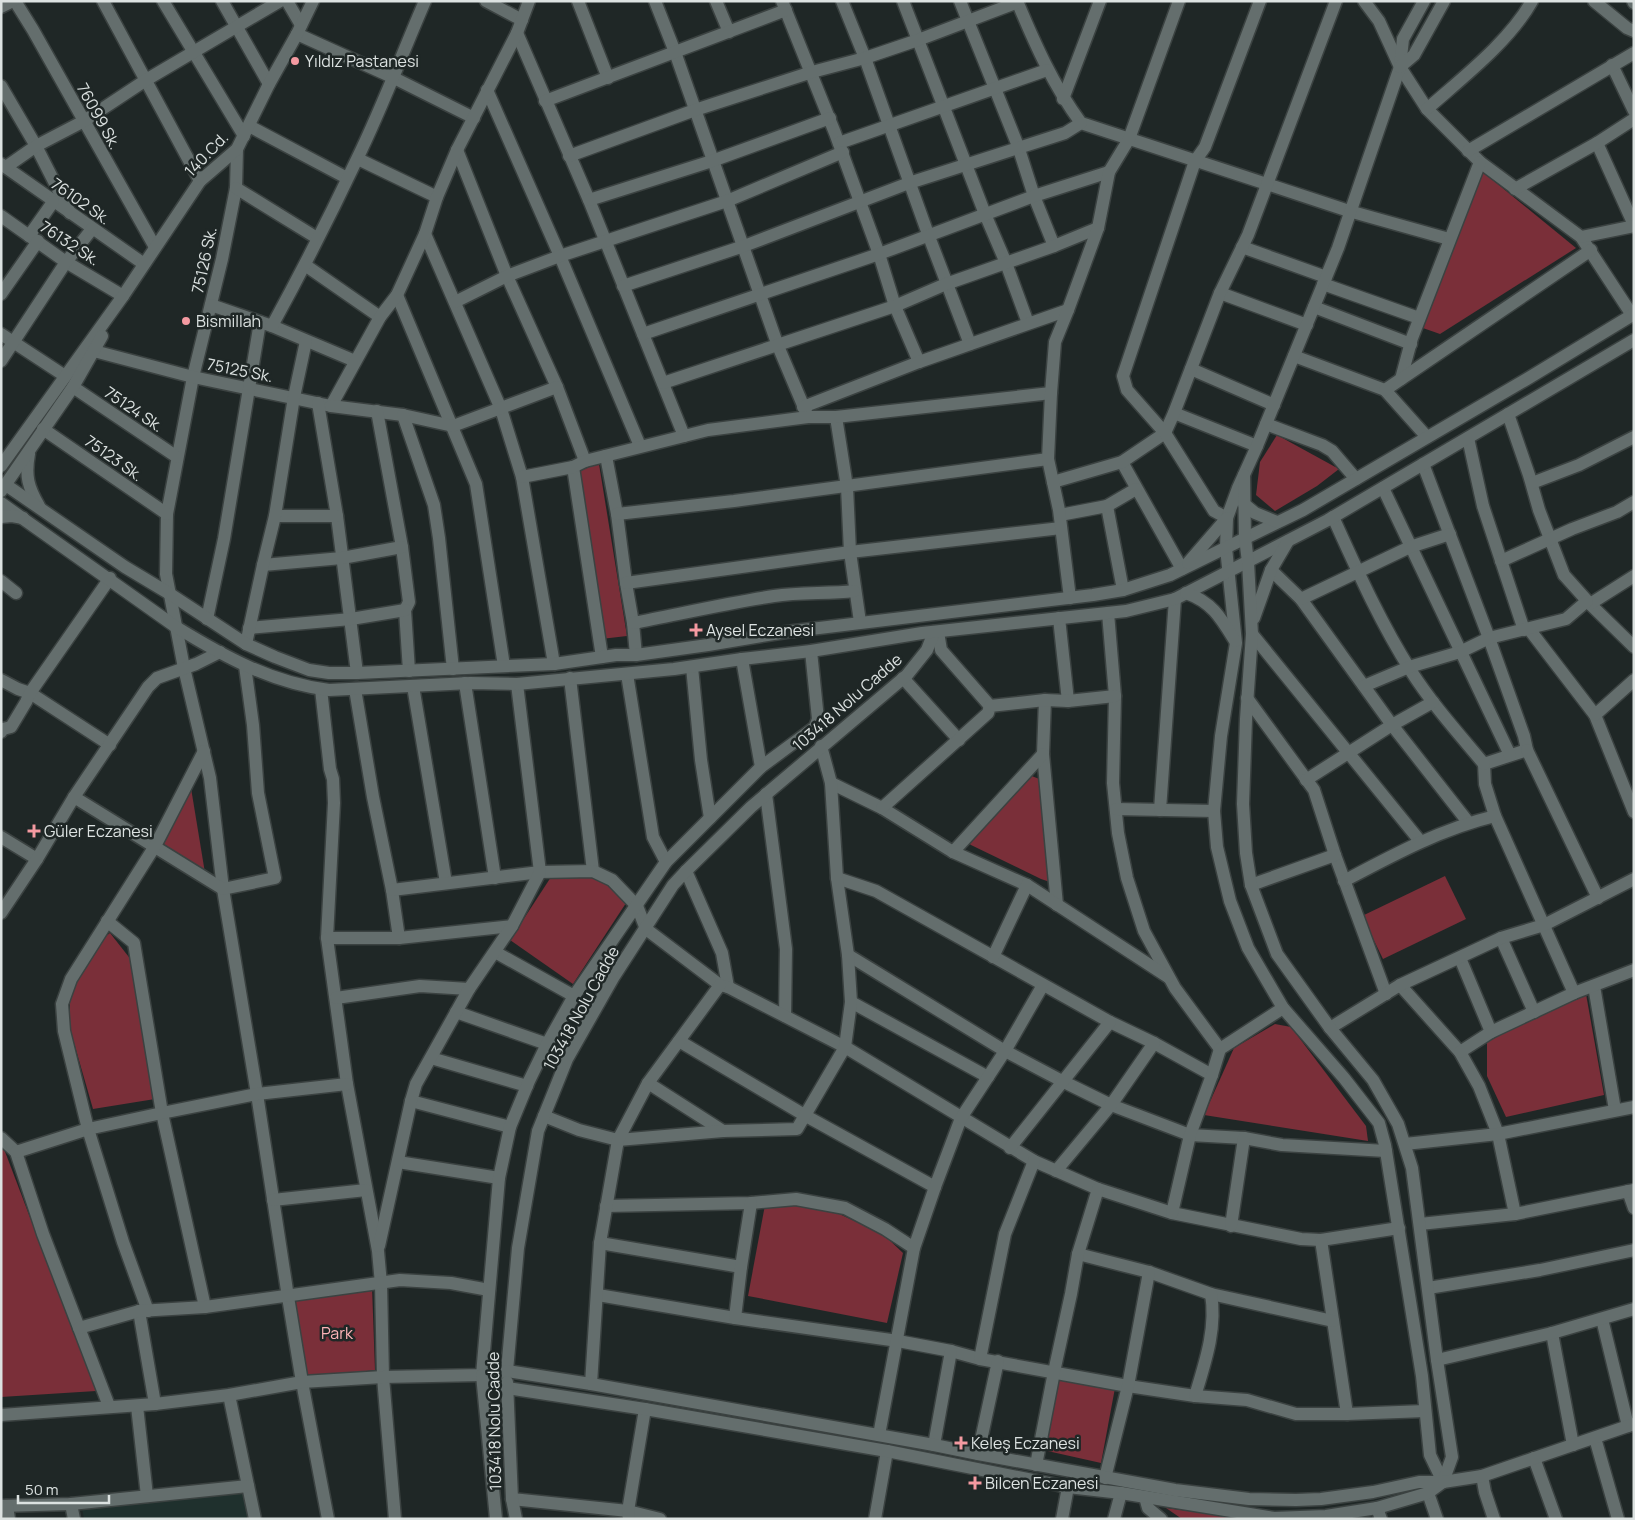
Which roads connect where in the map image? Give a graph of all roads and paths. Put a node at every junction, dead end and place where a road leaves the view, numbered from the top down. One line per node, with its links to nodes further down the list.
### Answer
1 (14, 1): 28 (street); 61 (street, 76099 Sk.)
2 (103, 1): 47 (street)
3 (162, 1): 37 (street)
4 (222, 1): 31 (street)
5 (280, 1): 31 (street)
6 (287, 1): 32 (street)
7 (314, 1): 32 (street, 140.Cd.)
8 (424, 1): 45 (street)
9 (486, 1): 29 (street)
10 (529, 1): 29 (street)
11 (578, 1): 46 (street)
12 (655, 1): 38 (street)
13 (716, 1): 34 (street)
14 (842, 1): 40 (street)
15 (903, 1): 36 (street)
16 (960, 1): 30 (street)
17 (1100, 1): 52 (street)
18 (1179, 1): 65 (street)
19 (1260, 1): 76 (street)
20 (1336, 1): 84 (street)
21 (1364, 1): 42 (street)
22 (1424, 1): 42 (street)
23 (1444, 1): 42 (street)
24 (1532, 1): 55 (street)
25 (1594, 1): 33 (street)
26 (1018, 2): 30 (street); 43 (street)
27 (784, 5): 34 (street); 44 (street)
28 (1, 7)
29 (522, 20): 35 (street)
30 (967, 20): 36 (street); 50 (street)
31 (236, 26): 37 (street); 48 (street)
32 (299, 29): 45 (street); 48 (street, 140.Cd.)
33 (1634, 31)
34 (729, 32): 38 (street)
35 (517, 33): 51 (street); 53 (street)
36 (918, 40): 40 (street); 54 (street)
37 (193, 51): 47 (street); 64 (street)
38 (675, 52): 46 (street); 56 (street)
39 (1634, 54): 41 (street)
40 (865, 58): 44 (street); 63 (street)
41 (1612, 65): 57 (street); 72 (street)
42 (1400, 66): 55 (street); 93 (street)
43 (1047, 70): 50 (street); 52 (street)
44 (812, 72): 56 (street); 59 (street)
45 (392, 77): 58 (street); 74 (street)
46 (608, 78): 53 (street)
47 (146, 80): 61 (street); 82 (street)
48 (269, 84): 64 (street, 140.Cd.)
49 (1, 86): 67 (street)
50 (995, 88): 54 (street); 68 (street)
51 (487, 90): 58 (street); 113 (street)
52 (1063, 99): 62 (street)
53 (545, 101): 73 (street)
54 (944, 105): 63 (street); 78 (street)
55 (1427, 109): 72 (street)
56 (695, 110): 73 (street); 75 (street)
57 (1634, 111)
58 (474, 118): 71 (street)
59 (830, 118): 69 (street); 75 (street)
60 (1634, 119): 66 (street)
61 (84, 121): 67 (street); 109 (street, 76099 Sk.)
62 (1081, 123): 65 (street); 68 (street)
63 (889, 125): 69 (street); 83 (street)
64 (246, 131): 70 (street, 140.Cd.); 81 (street)
65 (1128, 139): 76 (street); 80 (street)
66 (1597, 143): 86 (street); 97 (street)
67 (36, 146): 79 (street); 94 (street)
68 (1018, 146): 78 (street); 87 (street)
69 (841, 148): 90 (street); 91 (street)
70 (237, 150): 82 (street, 140.Cd.); 85 (street, 75126 Sk.)
71 (457, 150): 88 (street); 118 (street)
72 (1468, 151): 77 (street)
73 (569, 156): 89 (street)
74 (358, 159): 81 (street); 88 (street)
75 (712, 161): 89 (street); 90 (street)
76 (1195, 161): 84 (street); 174 (street)
77 (1480, 162): 86 (street); 105 (street)
78 (966, 164): 83 (street); 95 (street)
79 (4, 166): 92 (street, 76102 Sk.)
80 (1109, 172): 87 (street); 98 (street)
81 (348, 178): 103 (street)
82 (200, 181): 109 (street, 140.Cd.)
83 (909, 183): 91 (street); 101 (street)
84 (1266, 183): 93 (street); 110 (street)
85 (236, 188): 103 (street); 128 (street, 75126 Sk.)
86 (1516, 189): 102 (street)
87 (1034, 196): 95 (street); 108 (street)
88 (437, 197): 100 (street)
89 (589, 200): 106 (street)
90 (727, 201): 106 (street); 107 (street)
91 (860, 201): 107 (street); 112 (street)
92 (53, 202): 94 (street, 76102 Sk.); 104 (street)
93 (1350, 211): 105 (street); 119 (street)
94 (71, 214): 99 (street, 76102 Sk.)
95 (984, 214): 101 (street); 115 (street)
96 (1, 216): 104 (street, 76132 Sk.)
97 (1634, 226): 102 (street)
98 (1098, 228): 108 (street); 131 (street)
99 (92, 229): 114 (street); 116 (street, 76102 Sk.)
100 (425, 234): 125 (street); 127 (street)
101 (928, 234): 112 (street); 120 (street)
102 (1581, 237): 111 (street)
103 (317, 238): 117 (street)
104 (34, 239): 114 (street, 76132 Sk.); 123 (street)
105 (1449, 239): 134 (street)
106 (605, 240): 113 (street); 121 (street)
107 (744, 246): 121 (street); 124 (street)
108 (1054, 246): 115 (street)
109 (155, 247): 116 (street, 140.Cd.)
110 (1242, 247): 119 (street); 122 (street)
111 (1591, 250): 132 (street); 154 (street)
112 (879, 254): 124 (street); 129 (street)
113 (560, 256): 118 (street); 179 (street)
114 (66, 262): 126 (street, 76132 Sk.); 142 (street)
115 (1006, 263): 120 (street); 135 (street)
116 (144, 264): 126 (street, 140.Cd.)
117 (305, 265): 133 (street); 136 (street)
118 (508, 276): 127 (street); 158 (street)
119 (1325, 280): 130 (street); 134 (street)
120 (946, 284): 129 (street); 143 (street)
121 (623, 286): 139 (street)
122 (1220, 293): 137 (street); 151 (street)
123 (1, 294)
124 (760, 294): 139 (street); 145 (street)
125 (397, 295): 133 (street); 172 (street)
126 (123, 296): 146 (street, 140.Cd.); 152 (street, 140.Cd.)
127 (455, 302): 164 (street)
128 (211, 305): 136 (street); 153 (street, 75126 Sk.)
129 (895, 306): 145 (street); 150 (street)
130 (1314, 307): 137 (street); 144 (street)
131 (1068, 310): 135 (street); 160 (street)
132 (1633, 314): 176 (street)
133 (380, 318): 148 (street)
134 (1420, 318): 144 (street)
135 (1028, 323): 143 (street)
136 (266, 324): 141 (street); 157 (street)
137 (1307, 325): 147 (street)
138 (1, 334): 142 (street)
139 (643, 334): 155 (street)
140 (1634, 340): 168 (street)
141 (306, 341): 148 (street); 161 (street)
142 (13, 343): 149 (street); 152 (street)
143 (970, 344): 150 (street)
144 (1411, 344): 154 (street)
145 (778, 346): 155 (street); 166 (street)
146 (94, 351): 153 (street, 75125 Sk.); 156 (street, 140.Cd.)
147 (1294, 356): 159 (street); 163 (street)
148 (355, 360): 162 (street)
149 (1, 361)
150 (919, 362): 166 (street)
151 (1191, 369): 163 (street); 167 (street)
152 (65, 376): 188 (street, 140.Cd.)
153 (194, 377): 157 (street, 75125 Sk.); 183 (street, 75126 Sk.)
154 (1401, 379): 159 (street)
155 (664, 383): 175 (street)
156 (72, 387): 173 (street, 140.Cd.); 183 (street, 75124 Sk.)
157 (249, 388): 161 (street, 75125 Sk.); 244 (street)
158 (557, 388): 164 (street); 186 (street)
159 (1384, 390): 176 (street)
160 (1050, 393): 170 (street); 184 (street)
161 (294, 397): 162 (street, 75125 Sk.); 205 (street)
162 (324, 404): 165 (street, 75125 Sk.); 206 (street)
163 (1274, 405): 171 (street)
164 (500, 409): 172 (street); 190 (street)
165 (377, 411): 169 (street, 75125 Sk.); 217 (street)
166 (806, 412): 170 (street); 175 (street)
167 (1174, 413): 174 (street); 180 (street)
168 (1508, 414): 178 (street); 193 (street)
169 (403, 415): 172 (street, 75125 Sk.); 269 (street)
170 (836, 417): 194 (street)
171 (1266, 424): 180 (street); 191 (street)
172 (454, 426): 265 (street)
173 (43, 429): 181 (street, 140.Cd.); 203 (street, 75123 Sk.)
174 (1165, 432): 185 (street); 210 (street)
175 (684, 436): 179 (street)
176 (1427, 437): 191 (street)
177 (1634, 437): 193 (street)
178 (1468, 438): 187 (street); 222 (street)
179 (640, 446): 182 (street)
180 (1257, 446): 189 (street)
181 (30, 448): 195 (street, 140.Cd.); 202 (street)
182 (606, 456): 186 (street); 204 (street)
183 (177, 457): 203 (street, 75126 Sk.)
184 (1048, 459): 192 (street); 194 (street)
185 (1122, 462): 192 (street); 197 (street)
186 (579, 464): 190 (street); 261 (street)
187 (1423, 464): 196 (street); 213 (street)
188 (1, 466)
189 (1244, 476): 200 (street); 210 (street)
190 (522, 477): 263 (street)
191 (1356, 478): 212 (street)
192 (1053, 482): 211 (street)
193 (1532, 483): 215 (street)
194 (847, 486): 204 (street); 220 (street)
195 (3, 487): 202 (street)
196 (1383, 488): 208 (street); 218 (street)
197 (1136, 489): 201 (street); 225 (street)
198 (1634, 502): 215 (street)
199 (1, 503): 209 (street)
200 (1244, 504): 212 (street); 214 (street)
201 (1106, 506): 211 (street); 234 (street)
202 (42, 510): 236 (street)
203 (167, 514): 236 (street, 75126 Sk.)
204 (617, 514): 232 (street)
205 (275, 516): 206 (street); 224 (street)
206 (337, 516): 221 (street)
207 (1, 517): 209 (street)
208 (1333, 517): 216 (street); 228 (street)
209 (24, 518): 230 (street)
210 (1227, 518): 219 (street); 225 (street)
211 (1060, 522): 220 (street); 238 (street)
212 (1277, 522): 214 (street)
213 (1450, 534): 218 (street); 253 (street)
214 (1245, 538): 219 (street); 223 (street)
215 (1551, 538): 222 (street); 240 (street)
216 (1289, 540): 223 (street); 226 (street)
217 (402, 546): 221 (street); 241 (street)
218 (1410, 547): 228 (street); 259 (street)
219 (1226, 548): 225 (street); 227 (street)
220 (850, 552): 232 (street); 233 (street)
221 (342, 558): 224 (street); 245 (street)
222 (1501, 561): 250 (street)
223 (1248, 562): 227 (street); 251 (street)
224 (263, 566): 249 (street)
225 (1182, 570): 234 (street)
226 (1271, 570): 239 (street); 251 (street)
227 (1229, 572): 237 (street); 254 (street)
228 (1358, 572): 239 (street); 267 (street)
229 (1634, 576): 240 (street)
230 (110, 578): 248 (street); 283 (street)
231 (1, 581): 235 (street)
232 (626, 582): 247 (street)
233 (854, 590): 246 (street); 247 (street)
234 (1123, 590): 238 (street)
235 (16, 593)
236 (170, 594): 244 (street); 248 (street, 75126 Sk.)
237 (1181, 596): 242 (street); 254 (street); 309 (street)
238 (1070, 598): 246 (street)
239 (1301, 599): 280 (street)
240 (1589, 602): 250 (street); 256 (street)
241 (405, 610): 245 (street); 270 (street)
242 (1108, 613): 243 (street); 284 (street)
243 (1059, 618): 252 (street); 287 (street)
244 (207, 619): 255 (street)
245 (351, 620): 249 (street); 271 (street)
246 (860, 622): 260 (street)
247 (633, 623): 260 (street)
248 (176, 627): 258 (street); 268 (street, 75126 Sk.)
249 (249, 628): 255 (street)
250 (1526, 629): 253 (street); 290 (street)
251 (1252, 630): 285 (street); 299 (street)
252 (936, 632): 257 (street); 274 (street, 103418 Nolu Cadde); 289 (street)
253 (1489, 638): 259 (street); 296 (street)
254 (1236, 642): 310 (street)
255 (246, 644): 271 (street)
256 (1634, 647)
257 (811, 651): 262 (street); 302 (street)
258 (220, 652): 264 (street); 268 (street)
259 (1460, 652): 267 (street); 300 (street)
260 (636, 655): 261 (street)
261 (602, 657): 263 (street)
262 (742, 659): 266 (street); 302 (street)
263 (554, 664): 265 (street)
264 (245, 666): 281 (street); 332 (street)
265 (504, 666): 269 (street)
266 (692, 667): 272 (street); 313 (street)
267 (1409, 667): 280 (street); 288 (street)
268 (184, 668): 294 (street); 297 (street, 75126 Sk.)
269 (453, 669): 270 (street)
270 (409, 671): 271 (street)
271 (357, 674)
272 (628, 674): 273 (street); 321 (street)
273 (570, 678): 278 (street); 322 (street)
274 (903, 678): 293 (street); 295 (street, 103418 Nolu Cadde)
275 (1, 680): 283 (street)
276 (1634, 680): 290 (street)
277 (466, 683): 278 (street); 279 (street); 325 (street)
278 (517, 684): 324 (street)
279 (413, 686): 282 (street); 329 (street)
280 (1364, 686): 291 (street)
281 (321, 689): 282 (street); 343 (street)
282 (355, 689): 333 (street)
283 (30, 693): 292 (street); 294 (street)
284 (1115, 696): 287 (street); 308 (street)
285 (1248, 698): 303 (street); 331 (street)
286 (1045, 700): 287 (street); 289 (street); 298 (street)
287 (1068, 701)
288 (1434, 702): 291 (street); 301 (street)
289 (990, 706): 293 (street)
290 (1595, 715): 311 (street)
291 (1392, 725): 299 (street); 314 (street)
292 (1, 732)
293 (958, 740): 307 (street)
294 (110, 745): 306 (street)
295 (821, 746): 304 (street); 305 (street, 103418 Nolu Cadde)
296 (1527, 750): 300 (street); 335 (street)
297 (204, 751): 317 (street); 332 (street, 75126 Sk.)
298 (1044, 754): 318 (street); 336 (street)
299 (1348, 754): 303 (street); 316 (street)
300 (1510, 755): 301 (street)
301 (1484, 764): 312 (street)
302 (761, 768): 313 (street)
303 (1306, 780): 319 (street)
304 (831, 783): 307 (street); 326 (street)
305 (766, 794): 323 (street, 103418 Nolu Cadde); 365 (street)
306 (74, 798): 317 (street); 320 (street)
307 (882, 808): 318 (street)
308 (1116, 809): 309 (street); 351 (street)
309 (1160, 810): 310 (street)
310 (1214, 811): 362 (street)
311 (1634, 812)
312 (1495, 816): 314 (street); 340 (street)
313 (710, 818): 321 (street)
314 (1468, 822): 316 (street)
315 (1, 837): 320 (street)
316 (1420, 841): 328 (street)
317 (155, 846): 332 (street); 339 (street)
318 (953, 852): 330 (street)
319 (1334, 855): 328 (street); 331 (street)
320 (37, 859): 334 (street)
321 (666, 862): 337 (street)
322 (593, 870): 324 (street); 337 (street)
323 (686, 871): 342 (street, 103418 Nolu Cadde); 354 (street)
324 (540, 872): 325 (street); 341 (street)
325 (495, 878): 329 (street)
326 (837, 878): 347 (street); 348 (street)
327 (1634, 878): 335 (street)
328 (1344, 881): 358 (street)
329 (446, 883): 333 (street)
330 (1026, 885): 336 (street); 348 (street)
331 (1251, 885): 367 (street)
332 (223, 889): 383 (street, 75126 Sk.)
333 (392, 890): 344 (street)
334 (6, 894): 338 (street)
335 (1598, 898): 340 (street)
336 (1057, 904): 351 (street)
337 (637, 906): 342 (street); 359 (street)
338 (1, 913)
339 (107, 921): 388 (street); 393 (street)
340 (1544, 925): 345 (street); 357 (street)
341 (512, 926): 344 (street); 346 (street)
342 (646, 929): 354 (street); 389 (street, 103418 Nolu Cadde)
343 (327, 938): 344 (street); 360 (street)
344 (400, 938)
345 (1501, 938): 349 (street); 364 (street)
346 (495, 952): 356 (street); 359 (street)
347 (848, 955): 361 (street); 374 (street)
348 (993, 957): 352 (street)
349 (1460, 958): 353 (street); 368 (street)
350 (1634, 970): 355 (street)
351 (1170, 978): 373 (street)
352 (1043, 985): 366 (street); 374 (street)
353 (1400, 985): 358 (street); 375 (street)
354 (724, 986): 365 (street); 369 (street)
355 (1594, 986): 357 (street); 387 (street)
356 (469, 989): 360 (street); 363 (street)
357 (1574, 993): 364 (street)
358 (1386, 994): 367 (street)
359 (574, 996): 371 (street)
360 (336, 998): 381 (street)
361 (852, 1002): 372 (street); 378 (street)
362 (1283, 1008): 373 (street); 402 (street)
363 (456, 1012): 371 (street); 376 (street)
364 (1534, 1012): 368 (street)
365 (785, 1016): 372 (street)
366 (1110, 1022): 370 (street); 379 (street)
367 (1330, 1028): 400 (street)
368 (1491, 1032): 375 (street)
369 (679, 1042): 380 (street); 390 (street)
370 (1154, 1043): 377 (street); 385 (street)
371 (547, 1044): 382 (street)
372 (846, 1047): 390 (street); 391 (street)
373 (1220, 1049): 377 (street)
374 (1005, 1051): 378 (street); 379 (street)
375 (1460, 1052): 396 (street)
376 (431, 1058): 382 (street); 384 (street)
377 (1212, 1075): 395 (street)
378 (988, 1077): 391 (street)
379 (1062, 1081): 385 (street); 401 (street)
380 (648, 1083): 394 (street); 399 (street)
381 (347, 1084): 383 (street); 410 (street)
382 (527, 1086): 392 (street)
383 (257, 1094): 388 (street); 412 (street, 75126 Sk.)
384 (411, 1102): 392 (street); 405 (street)
385 (1111, 1105): 395 (street); 406 (street)
386 (1634, 1107): 387 (street)
387 (1616, 1110): 396 (street)
388 (162, 1113): 393 (street); 435 (street)
389 (544, 1116): 399 (street); 448 (street, 103418 Nolu Cadde)
390 (806, 1116): 394 (street); 408 (street)
391 (961, 1118): 401 (street); 408 (street)
392 (510, 1126): 407 (street)
393 (88, 1129): 403 (street); 437 (street)
394 (723, 1131): 399 (street)
395 (1190, 1134): 398 (street); 416 (street)
396 (1498, 1134): 400 (street); 417 (street)
397 (1, 1138): 403 (street)
398 (1244, 1138): 402 (street); 419 (street)
399 (618, 1140): 414 (street)
400 (1405, 1144): 418 (street)
401 (1010, 1148): 404 (street)
402 (1386, 1151): 420 (street)
403 (16, 1152): 441 (street)
404 (1034, 1161): 406 (street); 445 (street)
405 (398, 1162): 407 (street); 425 (street)
406 (1056, 1171): 409 (street)
407 (499, 1178): 431 (street)
408 (935, 1187): 423 (street)
409 (1098, 1189): 416 (street); 426 (street)
410 (366, 1190): 412 (street); 425 (street)
411 (1631, 1190): 415 (street); 417 (street)
412 (273, 1200): 434 (street, 75126 Sk.)
413 (751, 1203): 414 (street); 423 (street); 427 (street)
414 (606, 1206): 422 (street)
415 (1634, 1208)
416 (1172, 1213): 419 (street)
417 (1515, 1214): 418 (street)
418 (1420, 1224): 430 (street)
419 (1231, 1226): 421 (street)
420 (1399, 1228): 421 (street); 462 (street)
421 (1321, 1240): 440 (street)
422 (600, 1243): 427 (street); 433 (street)
423 (914, 1248): 443 (street)
424 (1634, 1250): 430 (street)
425 (378, 1251): 429 (street)
426 (1078, 1254): 428 (street); 449 (street)
427 (741, 1267): 438 (street)
428 (1149, 1272): 432 (street); 454 (street)
429 (381, 1284): 431 (street); 434 (street); 451 (street)
430 (1428, 1288): 446 (street)
431 (489, 1290): 450 (street)
432 (1211, 1294): 440 (street); 457 (street)
433 (598, 1295): 438 (street); 453 (street)
434 (288, 1297): 435 (street); 452 (street, 75126 Sk.)
435 (205, 1307): 437 (street)
436 (1634, 1309): 439 (street)
437 (144, 1311): 441 (street); 458 (street)
438 (736, 1318): 443 (street)
439 (1602, 1319): 442 (street); 465 (street)
440 (1333, 1321): 463 (street)
441 (79, 1328): 459 (street)
442 (1552, 1333): 446 (street); 469 (street)
443 (898, 1341): 444 (street); 466 (street)
444 (950, 1351): 445 (street); 468 (street)
445 (980, 1359): 447 (street)
446 (1437, 1360): 476 (street)
447 (998, 1362): 449 (street); 471 (street)
448 (507, 1371): 450 (street); 453 (street); 455 (street, 103418 Nolu Cadde)
449 (1054, 1372): 454 (street); 473 (street)
450 (482, 1376): 451 (street); 455 (street); 495 (street)
451 (383, 1377): 452 (street); 494 (street)
452 (302, 1382): 456 (street); 493 (street, 75126 Sk.)
453 (592, 1384): 466 (street)
454 (1128, 1386): 457 (street); 475 (street)
455 (507, 1388): 461 (street); 483 (street, 103418 Nolu Cadde)
456 (229, 1395): 458 (street); 477 (street)
457 (1195, 1396): 463 (street)
458 (155, 1404): 460 (street)
459 (109, 1406): 460 (street); 464 (street)
460 (137, 1406): 481 (street)
461 (645, 1409): 470 (street); 488 (street)
462 (1425, 1411): 463 (street); 476 (street)
463 (1347, 1414)
464 (1, 1415)
465 (1632, 1426): 467 (street)
466 (879, 1435): 468 (street)
467 (1595, 1438): 469 (street); 505 (street)
468 (934, 1445): 471 (street)
469 (1573, 1445): 472 (street)
470 (887, 1451): 478 (street); 498 (street)
471 (978, 1454): 473 (street)
472 (1534, 1458): 474 (street); 504 (street)
473 (1036, 1465): 475 (street)
474 (1482, 1476): 476 (street); 503 (street)
475 (1105, 1478): 484 (street)
476 (1443, 1482): 480 (street); 484 (street)
477 (248, 1486): 481 (street); 492 (street)
478 (1068, 1487): 479 (street); 499 (street)
479 (1121, 1493): 482 (street); 500 (street)
480 (1428, 1493): 487 (street); 502 (street)
481 (147, 1496): 485 (street)
482 (1145, 1497): 490 (street); 501 (street)
483 (512, 1498): 488 (street); 496 (street, 103418 Nolu Cadde)
484 (1321, 1499): 489 (street)
485 (71, 1504): 486 (street); 491 (street)
486 (6, 1510)
487 (1379, 1513): 489 (street)
488 (629, 1515): 497 (street)
489 (1327, 1517): 490 (street)
490 (1274, 1518)
491 (74, 1519)
492 (256, 1519)
493 (328, 1519)
494 (395, 1519)
495 (496, 1519)
496 (516, 1519)
497 (660, 1519)
498 (875, 1519)
499 (1062, 1519)
500 (1114, 1519)
501 (1162, 1519)
502 (1437, 1519)
503 (1494, 1519)
504 (1556, 1519)
505 (1618, 1519)

